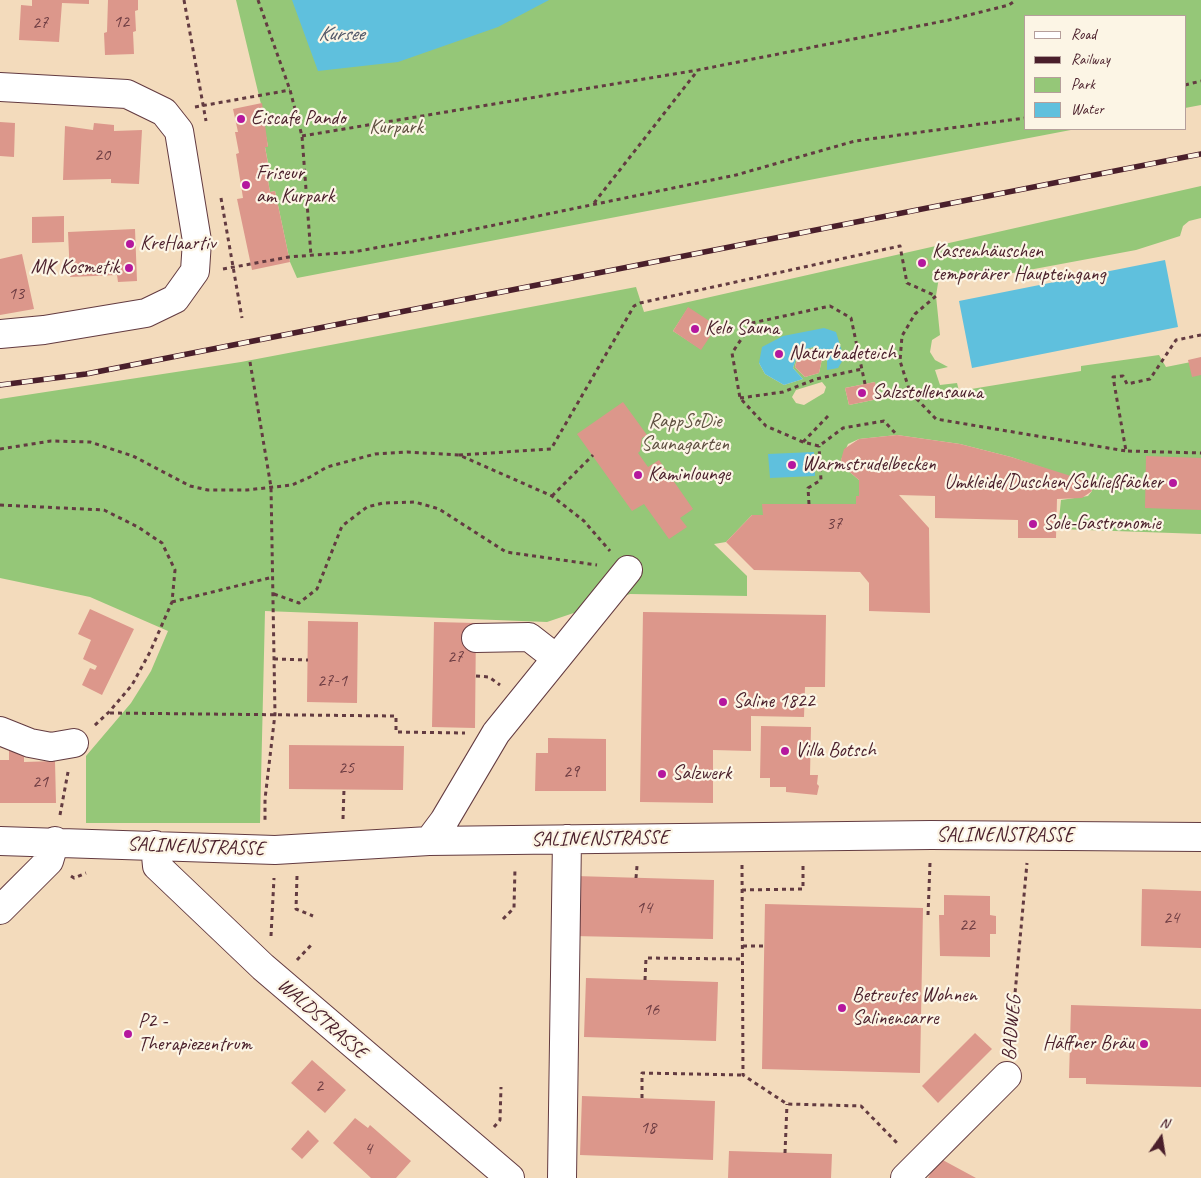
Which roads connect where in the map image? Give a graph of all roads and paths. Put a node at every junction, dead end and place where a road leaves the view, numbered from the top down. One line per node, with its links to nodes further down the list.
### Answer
1 (184, 0): 8 (path)
2 (258, 0): 8 (path)
3 (1016, 0): 4 (path)
4 (698, 70): 10 (path); 11 (path)
5 (1201, 81): 6 (path)
6 (1186, 85)
7 (0, 87): 16 (street)
8 (290, 90): 10 (path)
9 (1024, 118): 11 (path)
10 (302, 136): 12 (path)
11 (594, 203): 12 (path)
12 (311, 256): 13 (path)
13 (234, 268): 14 (path); 15 (path)
14 (228, 269)
15 (242, 318)
16 (0, 334)
17 (1201, 335): 29 (path)
18 (250, 362): 33 (path)
19 (862, 369): 21 (path); 22 (path); 23 (path)
20 (812, 375): 21 (path)
21 (816, 379): 23 (path)
22 (865, 384)
23 (740, 398): 26 (path)
24 (829, 415): 26 (path)
25 (896, 436): 27 (path)
26 (803, 442): 27 (path)
27 (819, 446): 35 (path)
28 (0, 449): 33 (path)
29 (1126, 450): 30 (path); 31 (path)
30 (1201, 453)
31 (459, 455): 33 (path); 34 (path)
32 (593, 455): 34 (path)
33 (271, 487): 38 (path)
34 (552, 496): 37 (path)
35 (809, 504)
36 (0, 505): 40 (path)
37 (628, 570): 39 (path); 42 (street)
38 (273, 577): 39 (path); 40 (path)
39 (274, 594): 43 (path)
40 (172, 602): 45 (path)
41 (476, 638): 42 (street)
42 (556, 658): 47 (street)
43 (274, 659): 44 (path); 45 (path)
44 (308, 660)
45 (275, 714): 47 (path); 49 (path)
46 (0, 731): 48 (street)
47 (496, 733): 58 (street)
48 (74, 743): 57 (path)
49 (265, 799)
50 (931, 835): 51 (street, SALINENSTRASSE); 52 (street, SALINENSTRASSE); 64 (path)
51 (1030, 836): 53 (street, SALINENSTRASSE); 73 (path, BADWEG)
52 (804, 837): 54 (street, SALINENSTRASSE); 62 (path)
53 (1201, 837)
54 (568, 839): 55 (street, SALINENSTRASSE); 81 (street)
55 (515, 840): 58 (street, SALINENSTRASSE); 66 (path)
56 (0, 841): 57 (street, SALINENSTRASSE)
57 (55, 841): 59 (street, SALINENSTRASSE); 63 (street)
58 (428, 841): 60 (street, SALINENSTRASSE)
59 (155, 845): 60 (street, SALINENSTRASSE); 70 (street, WALDSTRASSE)
60 (287, 849): 65 (path); 70 (path)
61 (742, 865): 62 (path)
62 (742, 890): 67 (path)
63 (0, 910)
64 (928, 915)
65 (313, 916)
66 (503, 919)
67 (743, 946): 68 (path); 69 (path)
68 (764, 946)
69 (742, 959): 71 (path); 72 (path)
70 (263, 967): 78 (street, WALDSTRASSE)
71 (645, 980)
72 (743, 1075): 75 (path); 76 (path)
73 (1007, 1076): 82 (street, BADWEG)
74 (501, 1087): 78 (path)
75 (642, 1098)
76 (786, 1104): 77 (path); 79 (path)
77 (876, 1121)
78 (476, 1150): 80 (street, WALDSTRASSE)
79 (785, 1152)
80 (510, 1178)
81 (562, 1178)
82 (905, 1178)

